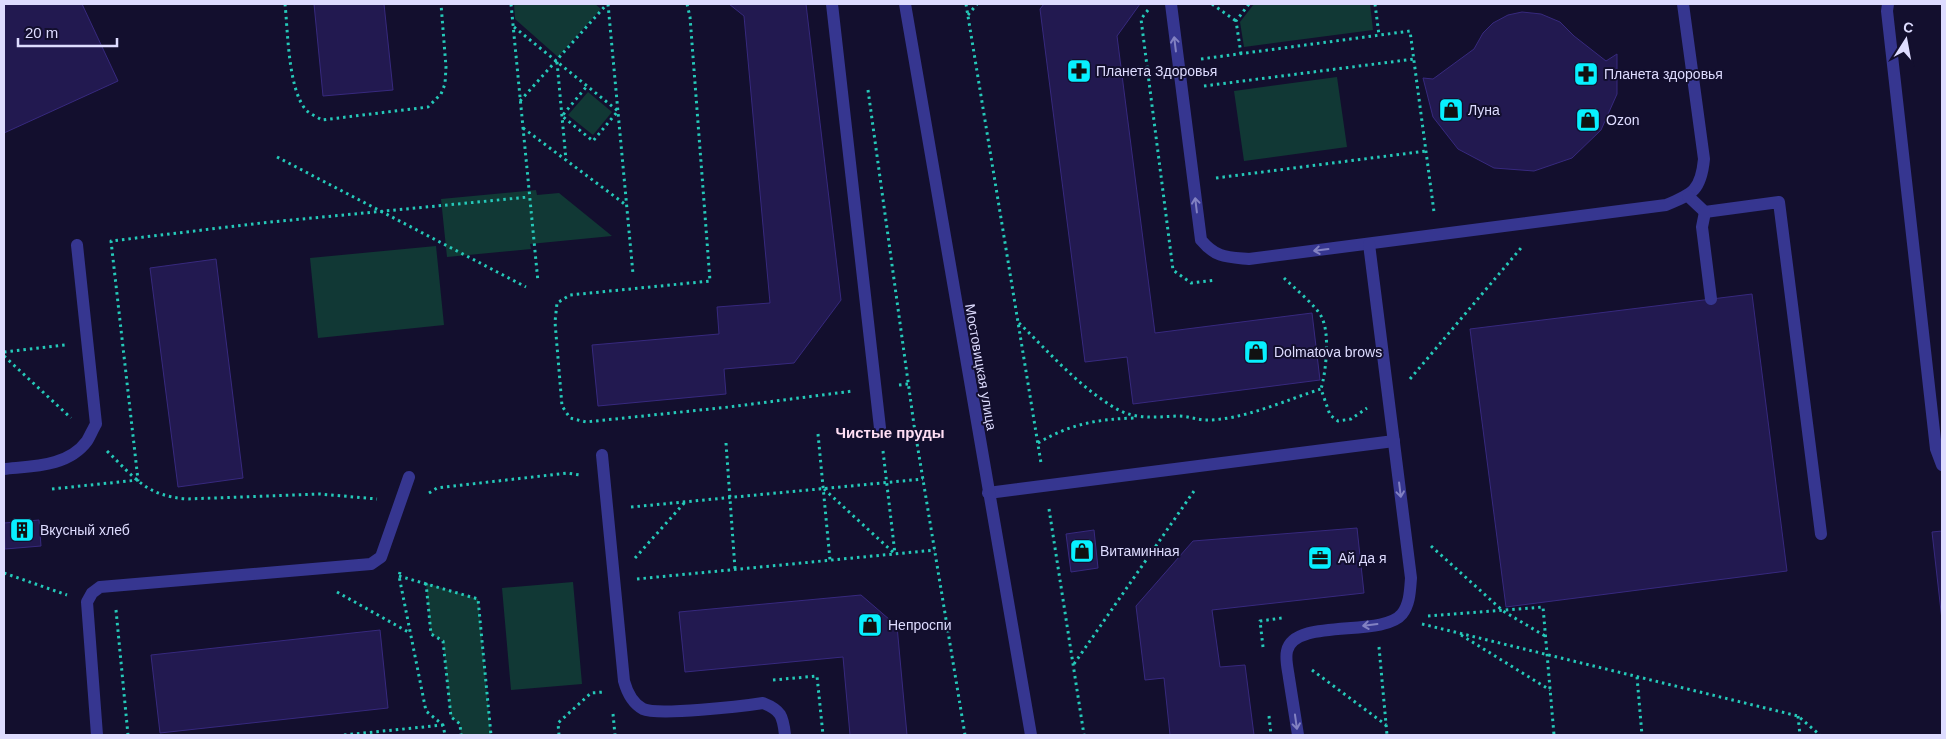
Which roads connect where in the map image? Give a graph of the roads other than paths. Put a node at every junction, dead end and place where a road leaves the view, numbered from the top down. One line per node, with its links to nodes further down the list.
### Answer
1 (832, 4): 11 (street)
2 (905, 4): 17 (street, Мостовицкая улица)
3 (1171, 4): 8 (street, one-way to 3)
4 (1684, 4): 6 (street)
5 (1888, 4): 14 (street)
6 (1688, 196): 7 (street); 8 (street)
7 (1705, 212): 10 (street); 18 (street)
8 (1369, 244): 12 (street)
9 (77, 245): 15 (street)
10 (1711, 299)
11 (880, 428)
12 (1394, 441): 17 (street); 22 (street, one-way to 22)
13 (602, 455): 20 (street)
14 (1942, 465)
15 (4, 469)
16 (409, 477): 19 (street)
17 (988, 493): 21 (street, Мостовицкая улица)
18 (1821, 534)
19 (97, 735)
20 (785, 735)
21 (1030, 735)
22 (1298, 735)

